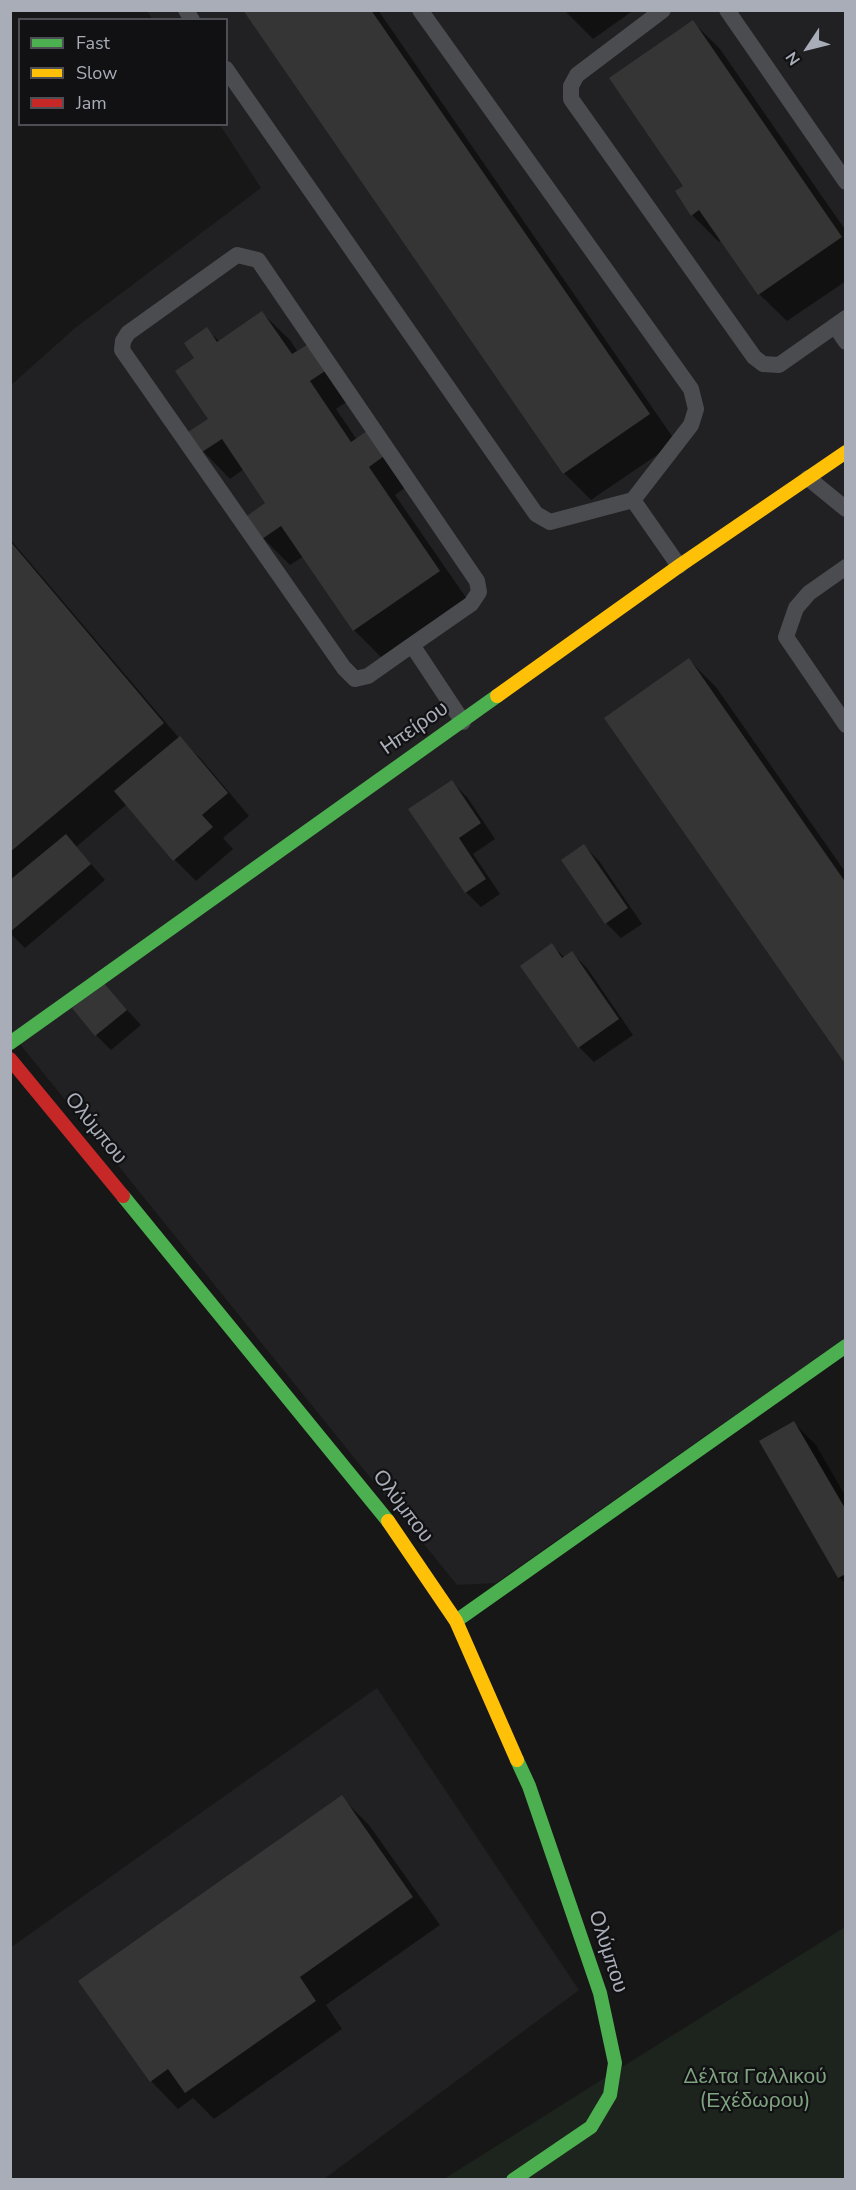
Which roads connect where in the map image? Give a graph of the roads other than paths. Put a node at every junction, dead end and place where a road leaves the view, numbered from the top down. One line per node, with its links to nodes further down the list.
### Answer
1 (420, 10): 10 (lane)
2 (663, 10): 6 (lane)
3 (727, 10): 5 (lane)
4 (228, 72): 10 (lane)
5 (846, 182)
6 (840, 322): 7 (lane)
7 (846, 342)
8 (846, 452): 9 (street, Ηπείρου)
9 (808, 478): 11 (lane); 12 (street, Ηπείρου)
10 (633, 500): 12 (lane)
11 (846, 509)
12 (679, 567): 15 (street, Ηπείρου)
13 (846, 567): 16 (lane)
14 (412, 645): 14 (lane); 15 (lane)
15 (462, 722): 17 (street, Ηπείρου)
16 (846, 725)
17 (10, 1043)
18 (10, 1059): 20 (street, Ολύμπου)
19 (846, 1346): 20 (street)
20 (456, 1621): 21 (street, Ολύμπου)
21 (513, 2180)

